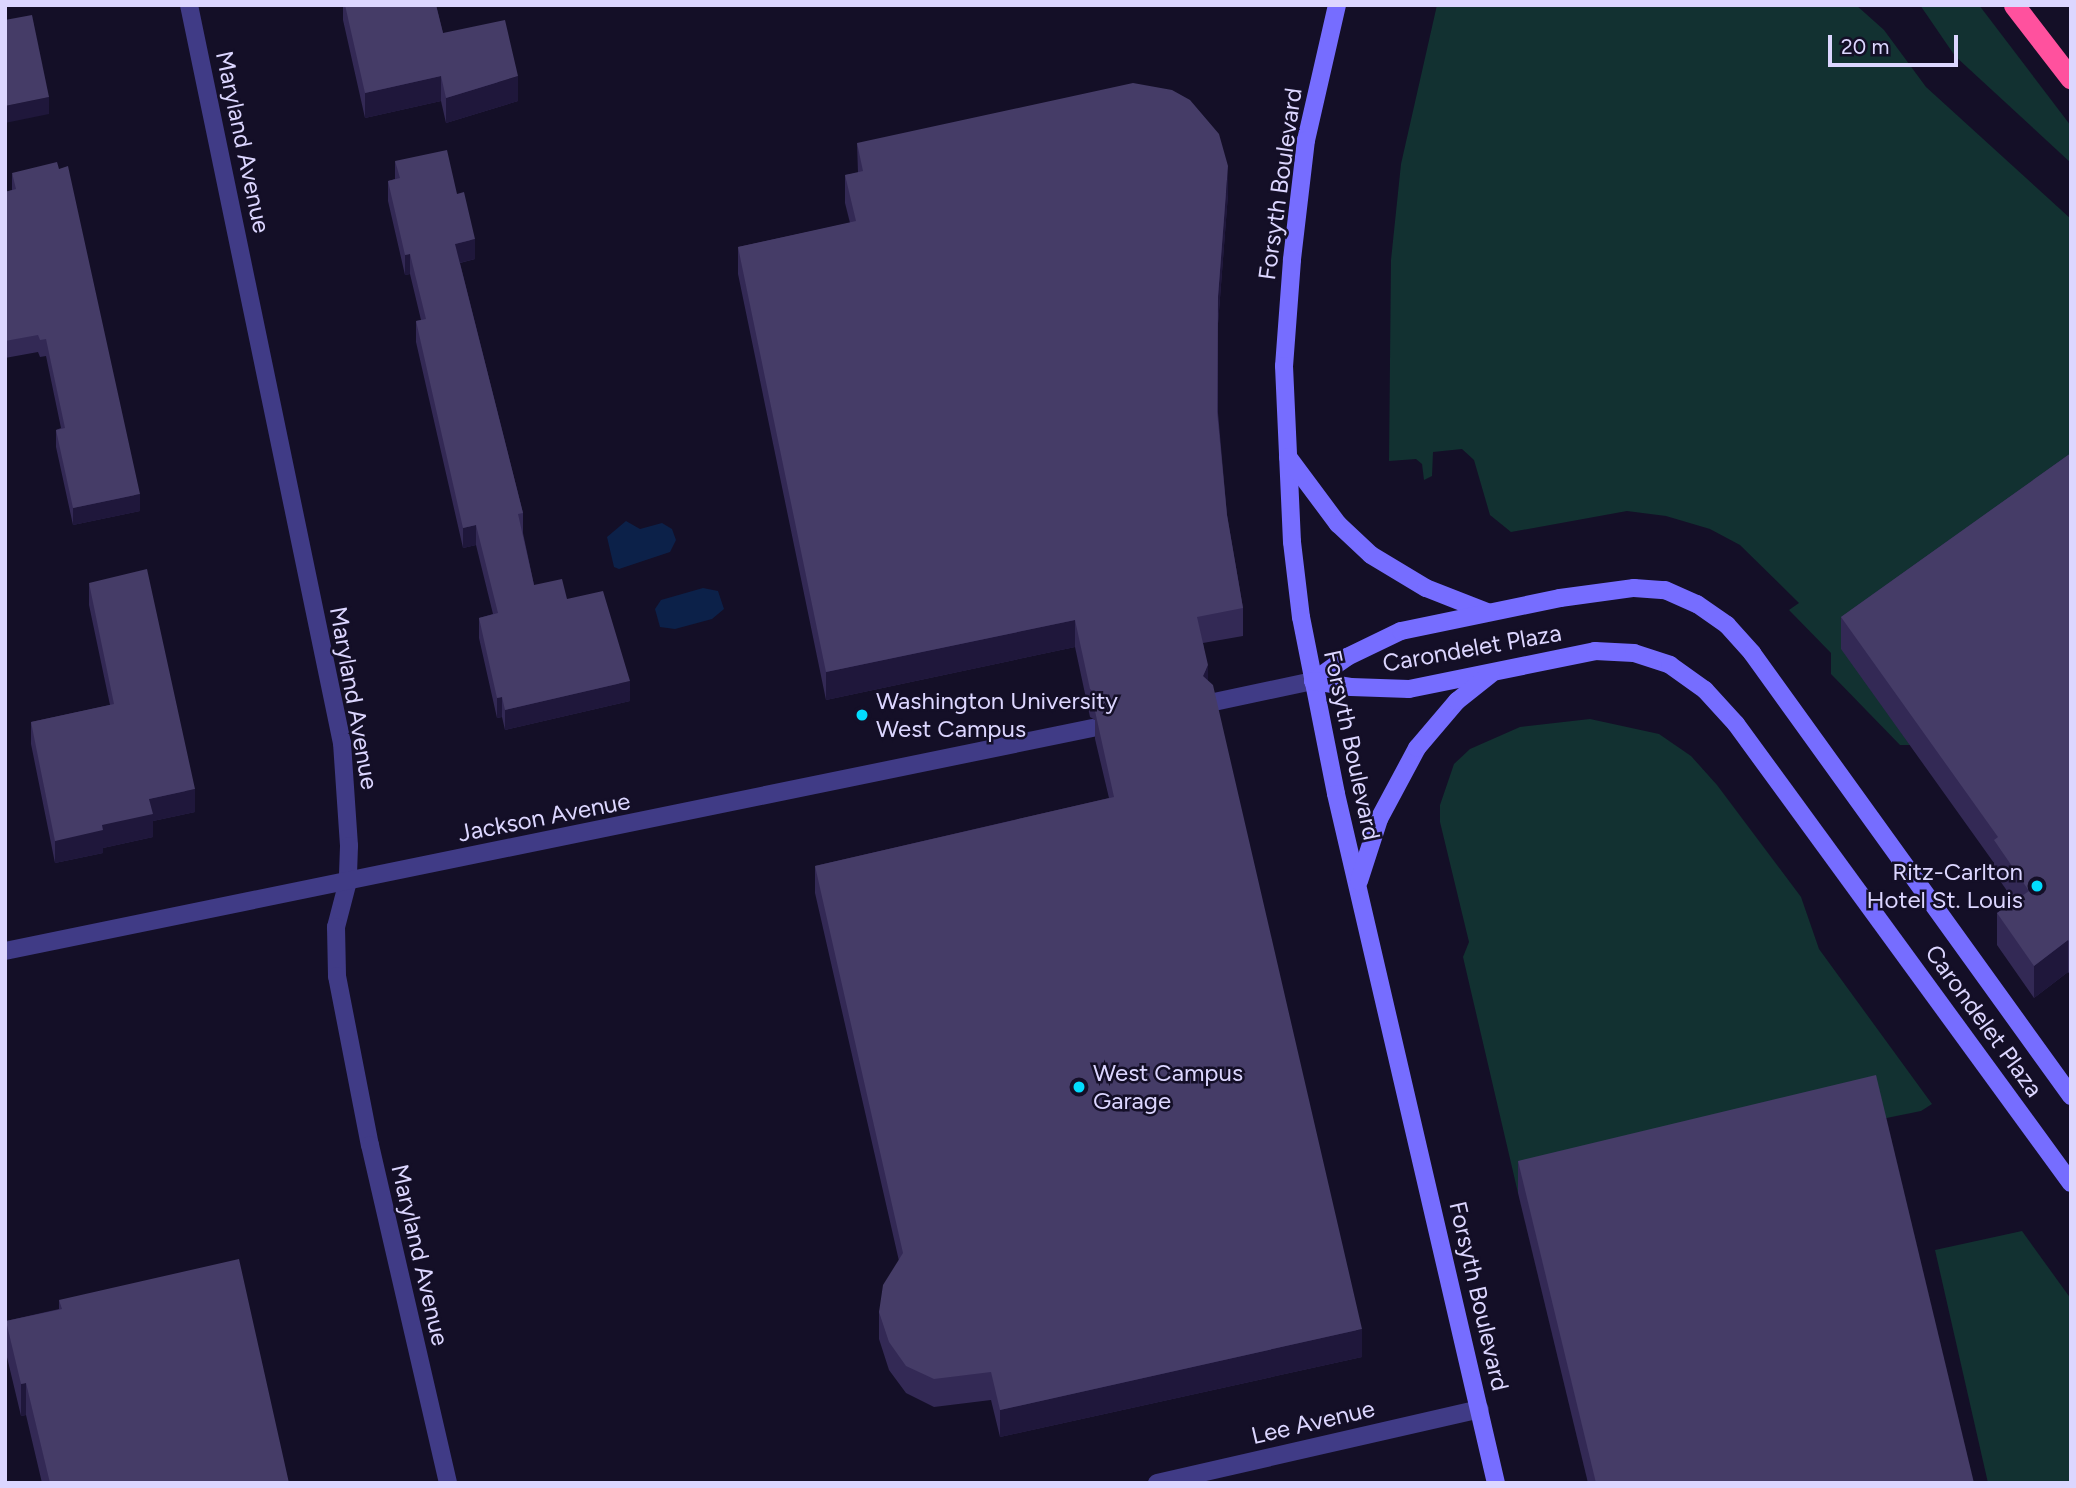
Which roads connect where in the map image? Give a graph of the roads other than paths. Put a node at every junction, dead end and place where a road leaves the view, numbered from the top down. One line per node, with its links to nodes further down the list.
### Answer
1 (189, 5): 11 (street, Maryland Avenue)
2 (1337, 5): 5 (main road, Forsyth Boulevard)
3 (2014, 5): 4 (highway)
4 (2071, 79)
5 (1288, 457): 6 (main road); 8 (main road, Forsyth Boulevard)
6 (1489, 612): 8 (main road, Carondelet Plaza); 14 (main road, Carondelet Plaza)
7 (1497, 669): 8 (main road, Carondelet Plaza); 12 (main road); 15 (main road, Carondelet Plaza)
8 (1313, 681): 9 (street); 12 (main road, Forsyth Boulevard)
9 (1214, 702)
10 (1092, 728): 11 (street, Jackson Avenue)
11 (348, 881): 13 (street, Jackson Avenue); 17 (street, Maryland Avenue)
12 (1357, 889): 16 (main road, Forsyth Boulevard)
13 (5, 951)
14 (2071, 1096)
15 (2071, 1182)
16 (1480, 1409): 18 (street, Lee Avenue); 19 (main road, Forsyth Boulevard)
17 (447, 1483)
18 (1157, 1483)
19 (1496, 1483)

